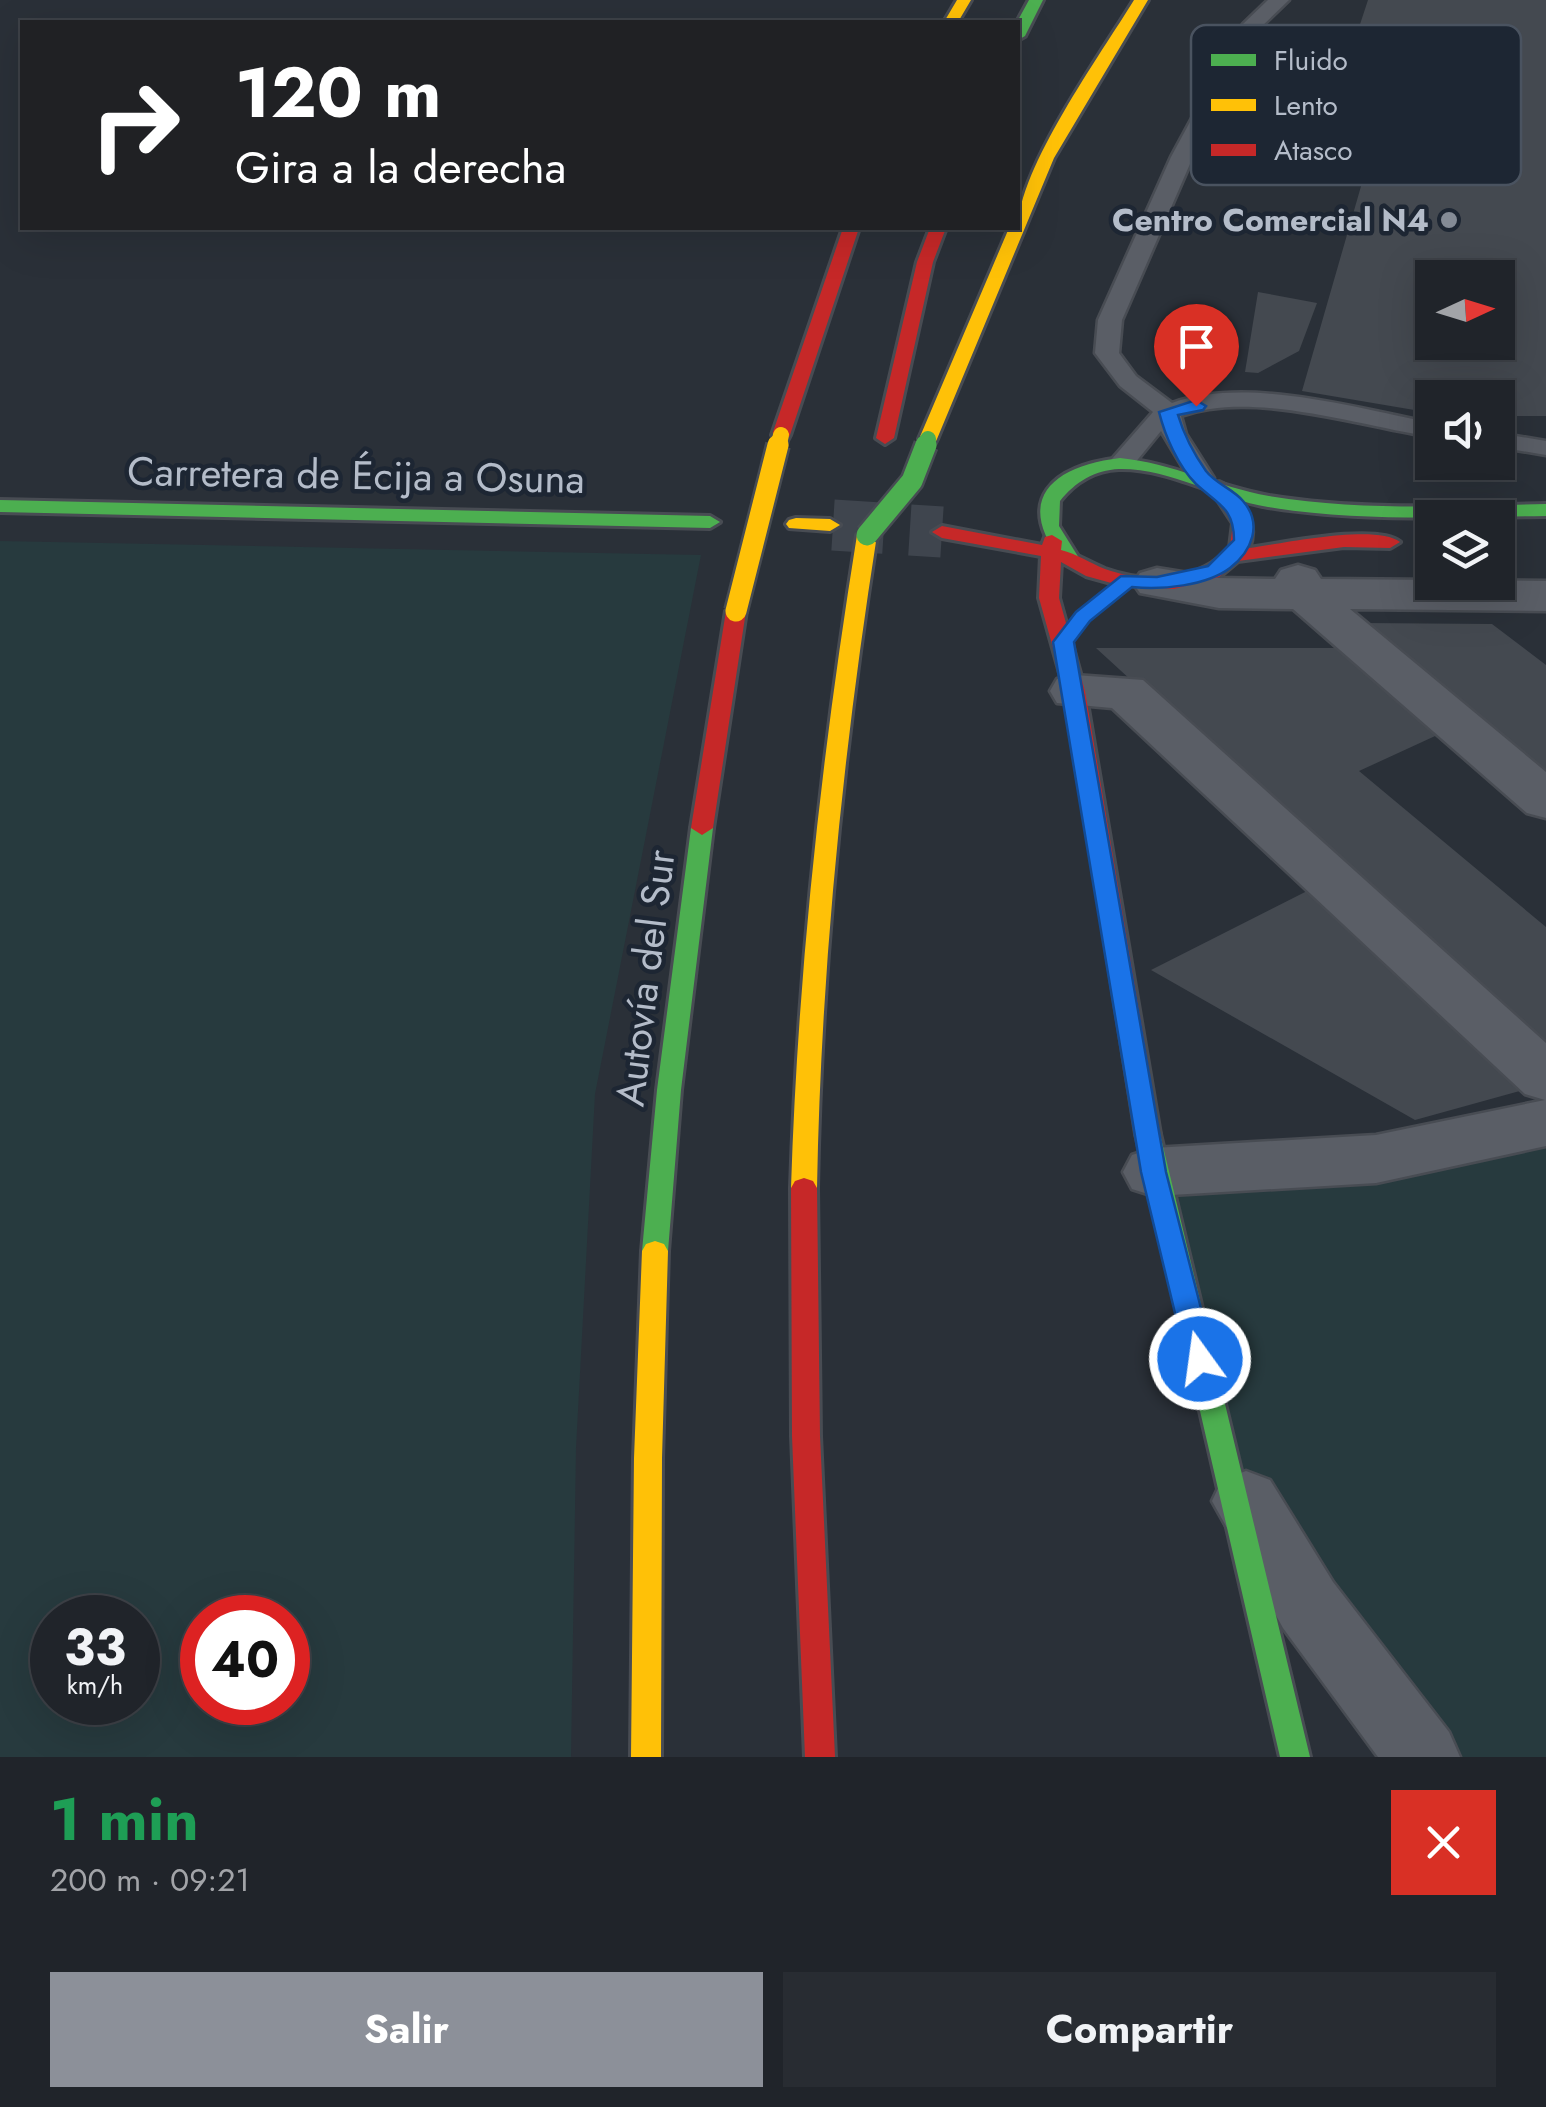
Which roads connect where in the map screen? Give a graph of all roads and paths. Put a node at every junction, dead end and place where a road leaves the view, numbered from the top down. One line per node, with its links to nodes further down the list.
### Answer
1 (1036, 0): 5 (main road)
2 (1141, 0): 7 (main road)
3 (1279, 0): 4 (lane)
4 (1252, 25)
5 (1020, 32)
6 (1191, 139): 11 (lane)
7 (1020, 219)
8 (850, 230): 41 (main road, Autovía del Sur, bridge)
9 (937, 230): 14 (main road)
10 (1015, 230): 27 (main road, bridge)
11 (1168, 412): 12 (lane); 16 (lane); 17 (lane)
12 (1415, 427)
13 (1515, 443): 15 (lane)
14 (884, 448)
15 (1546, 448)
16 (1120, 464): 17 (main road); 18 (main road)
17 (1210, 483): 22 (main road); 31 (main road)
18 (1056, 490): 20 (main road); 30 (main road)
19 (874, 496): 27 (main road)
20 (1021, 500)
21 (0, 506): 24 (main road, Carretera de Écija a Osuna)
22 (1546, 510)
23 (976, 512): 30 (main road)
24 (710, 522)
25 (796, 524): 26 (main road)
26 (830, 525)
27 (867, 535): 42 (main road)
28 (1415, 542): 29 (main road)
29 (1283, 548): 31 (main road); 33 (street)
30 (1056, 551): 32 (main road); 35 (main road)
31 (1234, 556): 32 (main road)
32 (1142, 582): 33 (street); 35 (main road)
33 (1305, 593): 34 (street); 36 (street)
34 (1546, 596)
35 (1069, 667): 37 (street); 39 (main road)
36 (1546, 800)
37 (1546, 1078)
38 (1546, 1123): 39 (street)
39 (1154, 1172): 40 (main road)
40 (1228, 1471): 43 (main road); 44 (street)
41 (646, 1757)
42 (820, 1757)
43 (1295, 1757)
44 (1424, 1757)

